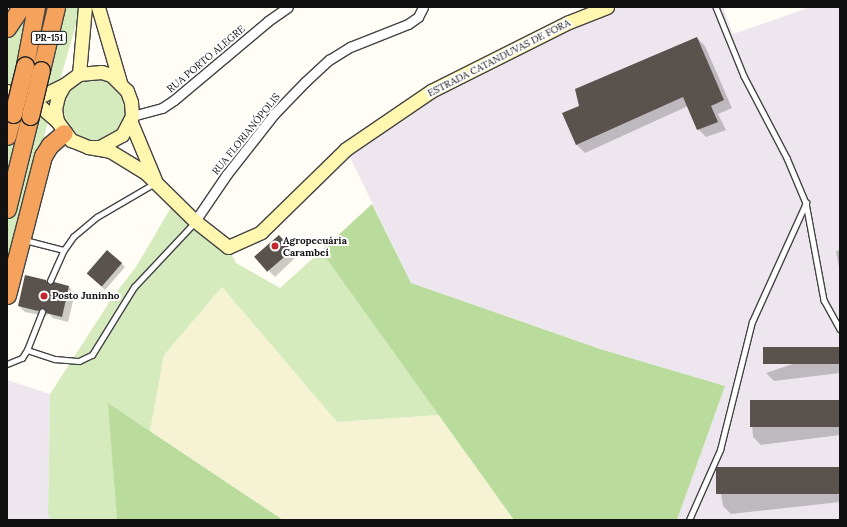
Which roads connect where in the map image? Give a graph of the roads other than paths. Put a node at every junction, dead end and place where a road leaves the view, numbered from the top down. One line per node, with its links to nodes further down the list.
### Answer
1 (21, 7): 10 (highway)
2 (36, 7): 18 (highway, PR-151, bridge)
3 (56, 7): 22 (highway, PR-151, bridge)
4 (84, 7): 11 (street)
5 (98, 7): 12 (street)
6 (288, 7): 16 (street, RUA PORTO ALEGRE)
7 (423, 7): 23 (street, RUA FLORIANÓPOLIS)
8 (607, 7): 23 (street, ESTRADA CATANDUVAS DE FORA)
9 (716, 7): 21 (lane)
10 (7, 28)
11 (79, 74): 12 (street); 13 (street)
12 (120, 82): 16 (street)
13 (64, 85): 15 (street); 17 (street)
14 (7, 92): 15 (street)
15 (32, 100): 17 (street)
16 (131, 118): 19 (street); 20 (street)
17 (60, 127): 19 (street); 24 (highway)
18 (7, 136)
19 (88, 147): 20 (street)
20 (156, 182): 23 (street, ESTRADA CATANDUVAS DE FORA); 25 (lane)
21 (806, 203): 29 (lane); 32 (lane)
22 (7, 209)
23 (195, 221): 30 (lane)
24 (21, 239): 25 (lane); 27 (highway)
25 (64, 250): 26 (lane)
26 (50, 281)
27 (7, 295)
28 (42, 312): 30 (lane)
29 (840, 329)
30 (27, 350): 31 (lane)
31 (7, 364)
32 (689, 520)

